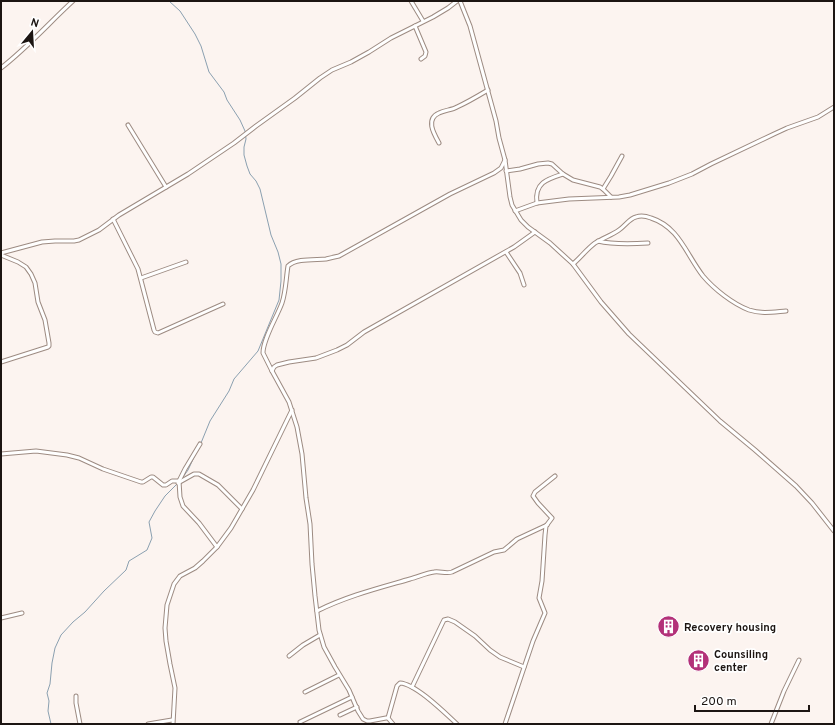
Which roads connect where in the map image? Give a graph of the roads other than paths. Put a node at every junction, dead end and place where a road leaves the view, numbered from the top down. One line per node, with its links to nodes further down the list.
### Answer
1 (73, 1): 7 (street)
2 (411, 1): 4 (street)
3 (458, 1): 4 (street); 8 (street)
4 (423, 22): 5 (street)
5 (415, 26): 6 (street); 16 (street)
6 (421, 59)
7 (1, 68)
8 (488, 90): 11 (street); 13 (street)
9 (834, 107): 18 (street)
10 (128, 125): 16 (street)
11 (439, 143)
12 (622, 156): 17 (street)
13 (505, 160): 14 (street); 34 (street)
14 (506, 171): 15 (street); 20 (street)
15 (563, 174): 17 (street); 19 (street)
16 (166, 187): 21 (street)
17 (604, 189): 18 (street)
18 (612, 197): 19 (street)
19 (536, 203): 20 (street)
20 (515, 211): 22 (street)
21 (113, 220): 26 (street); 29 (street)
22 (535, 232): 25 (street); 28 (street)
23 (598, 241): 24 (street); 28 (street); 32 (street)
24 (648, 243)
25 (506, 252): 30 (street); 34 (street)
26 (1, 254): 33 (street)
27 (186, 262): 29 (street)
28 (573, 264): 42 (street)
29 (141, 278): 31 (street)
30 (524, 285)
31 (223, 304)
32 (786, 311)
33 (1, 362)
34 (272, 372): 35 (street)
35 (292, 410): 40 (street); 44 (street)
36 (200, 444): 39 (street)
37 (1, 454): 39 (street)
38 (555, 476): 41 (street)
39 (178, 482): 40 (street); 43 (street)
40 (242, 509): 43 (street)
41 (548, 524): 44 (street); 50 (street)
42 (834, 531)
43 (217, 546): 59 (street)
44 (318, 611): 47 (street)
45 (22, 613): 46 (street)
46 (1, 618)
47 (320, 635): 48 (street); 51 (street)
48 (289, 656)
49 (799, 660): 67 (street)
50 (524, 667): 52 (street); 66 (street)
51 (340, 675): 53 (street); 55 (street)
52 (412, 687): 58 (street); 65 (street)
53 (305, 692)
54 (76, 696): 61 (street)
55 (352, 697): 56 (street); 60 (street)
56 (357, 707): 57 (street); 58 (street)
57 (340, 715)
58 (388, 718): 64 (street)
59 (172, 720): 62 (street); 63 (street)
60 (300, 722)
61 (80, 724)
62 (148, 724)
63 (173, 724)
64 (393, 724)
65 (457, 724)
66 (505, 724)
67 (771, 724)

